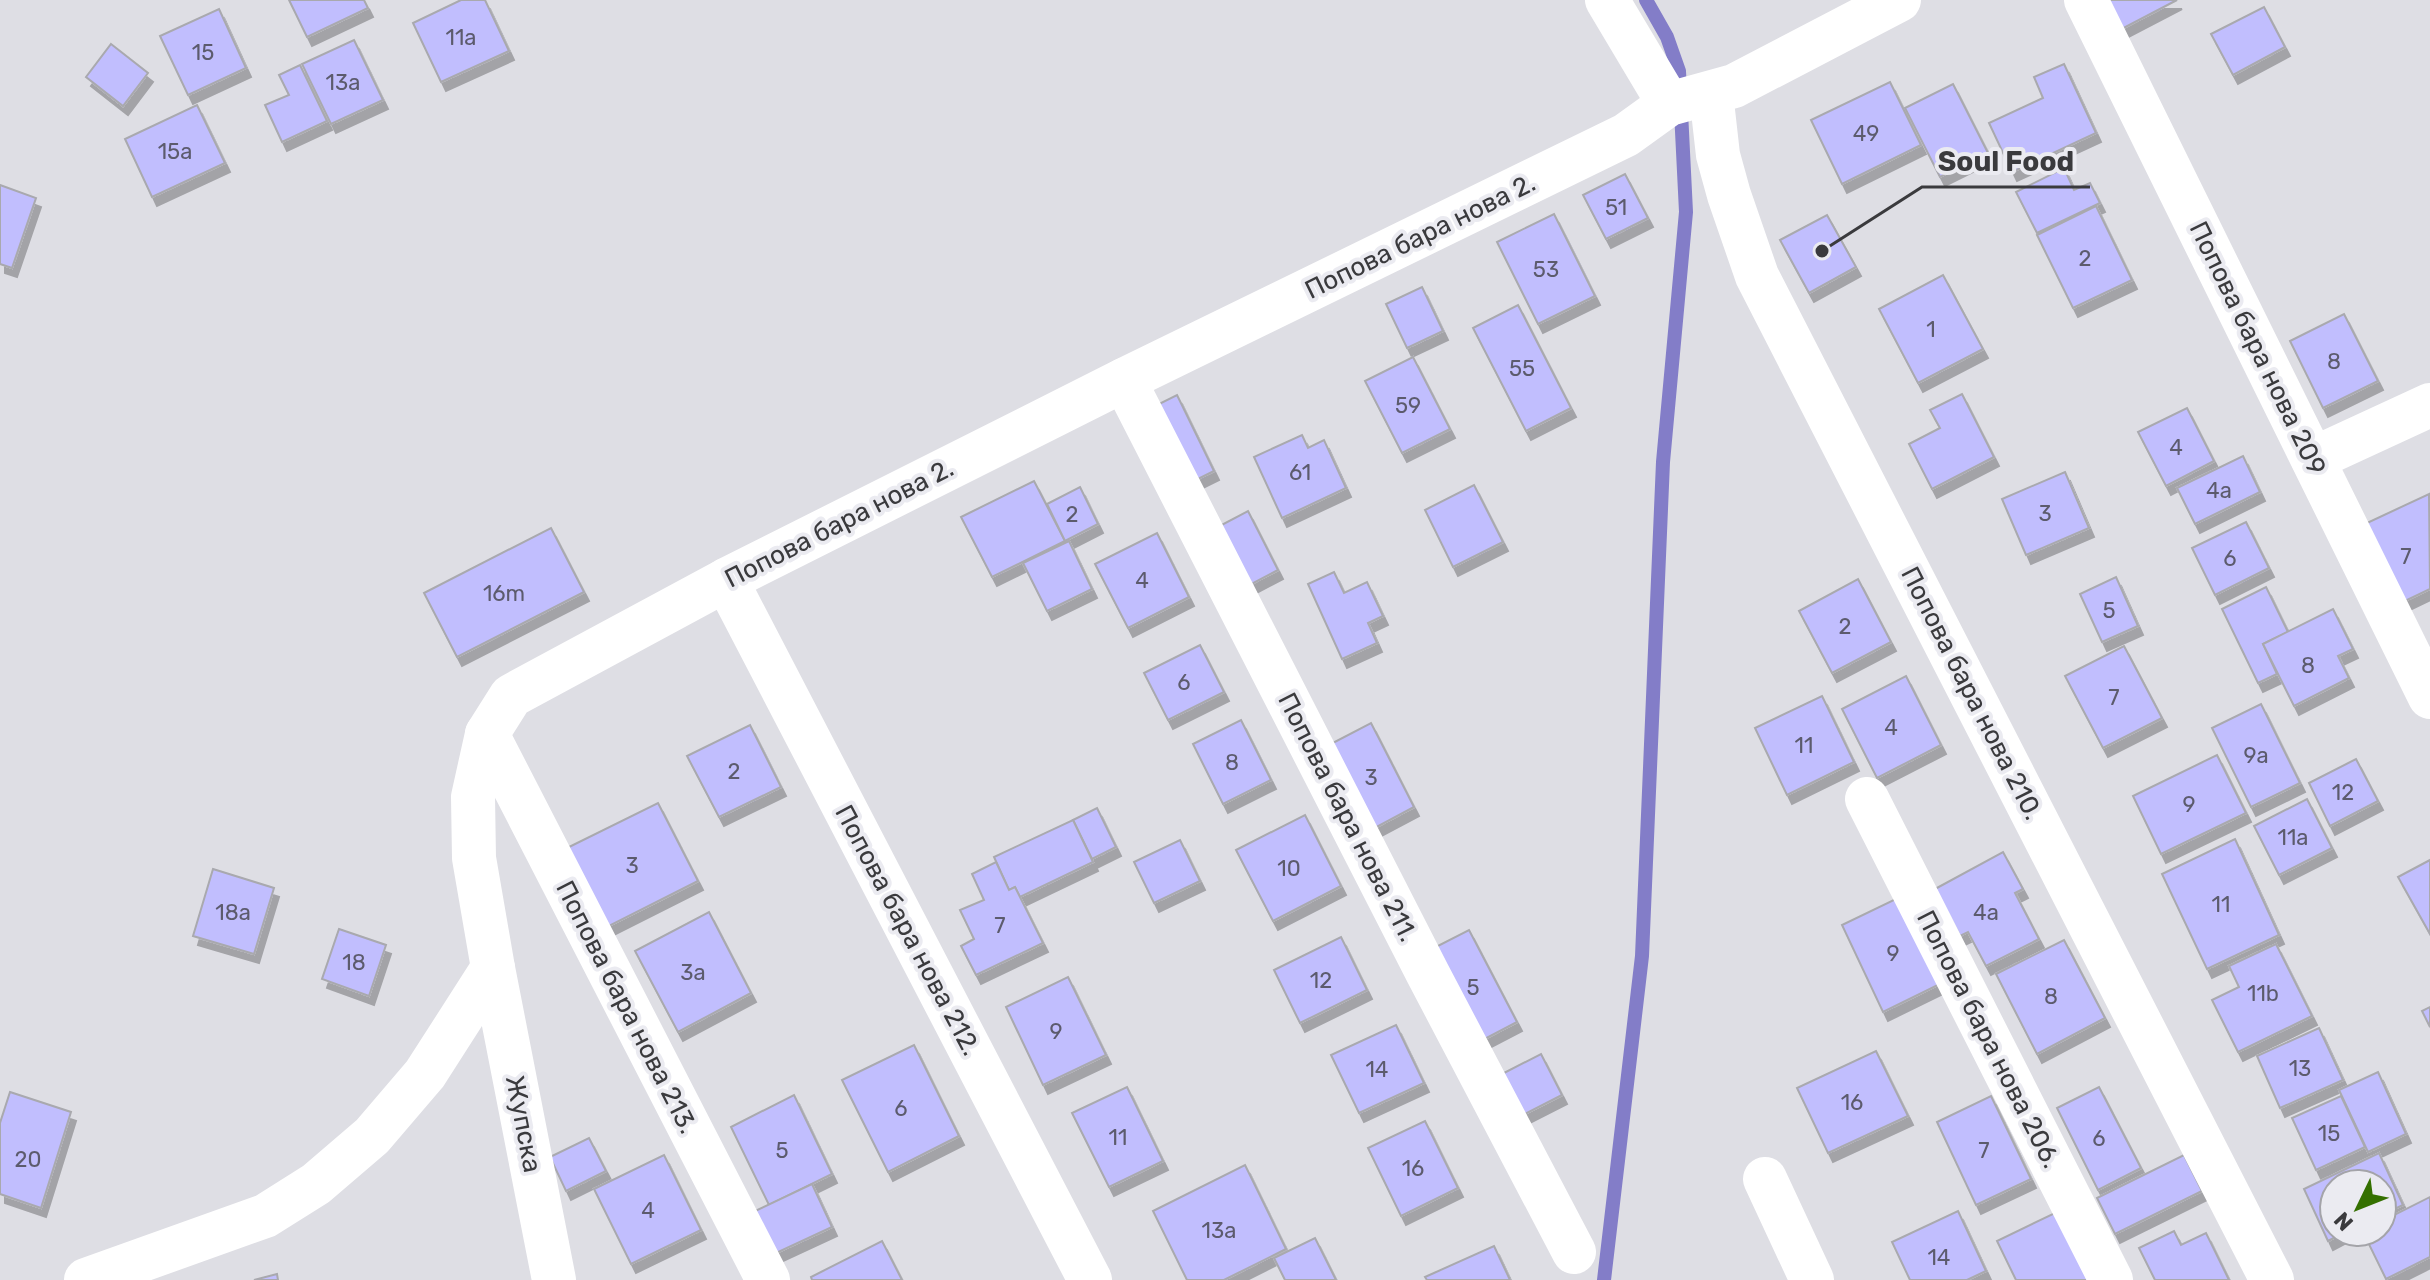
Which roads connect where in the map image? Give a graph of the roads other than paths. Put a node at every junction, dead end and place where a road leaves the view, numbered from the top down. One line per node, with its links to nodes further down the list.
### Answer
1 (1607, 0): 4 (street)
2 (1899, 0): 4 (street, Попова бара нова 2.)
3 (2086, 0): 7 (street, Попова бара нова 209)
4 (1690, 98): 5 (street, Попова бара нова 2.); 21 (street, Попова бара нова 210.)
5 (1124, 380): 8 (street, Попова бара нова 2.); 14 (street, Попова бара нова 211.)
6 (2430, 405): 7 (street)
7 (2313, 459): 9 (street, Попова бара нова 209)
8 (726, 580): 10 (street, Попова бара нова 2.); 18 (street, Попова бара нова 212.)
9 (2430, 697)
10 (487, 734): 12 (street, Попова бара нова 2.); 17 (street, Попова бара нова 213.)
11 (1867, 799): 20 (street, Попова бара нова 206.)
12 (493, 968): 15 (street); 16 (street, Жупска)
13 (1765, 1179): 19 (street)
14 (1574, 1252)
15 (86, 1280)
16 (554, 1280)
17 (768, 1280)
18 (1090, 1280)
19 (1812, 1280)
20 (2111, 1280)
21 (2272, 1280)

